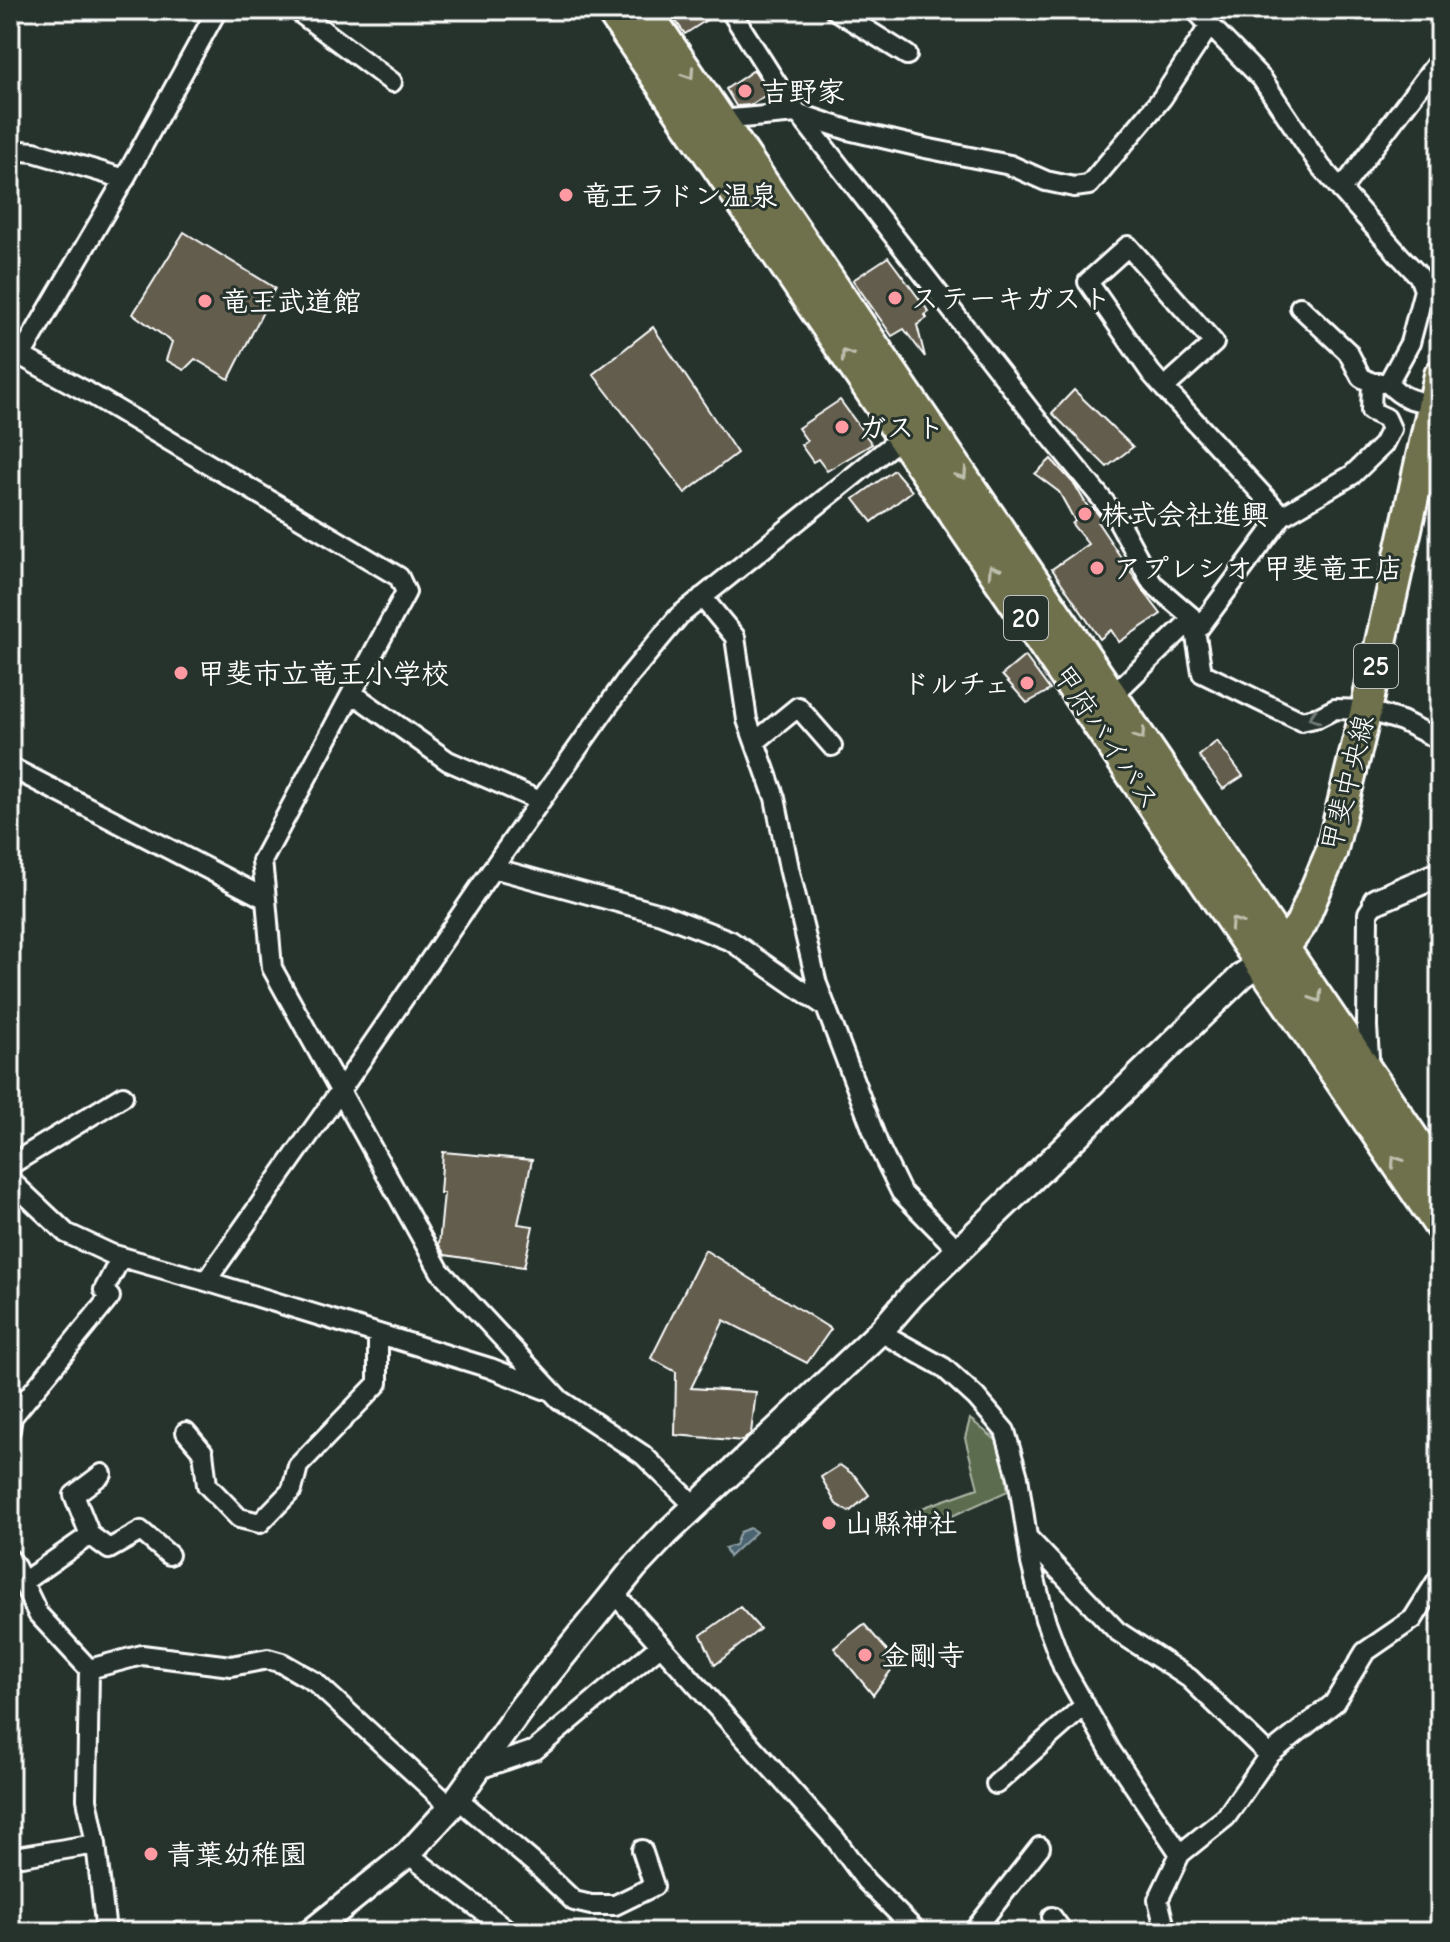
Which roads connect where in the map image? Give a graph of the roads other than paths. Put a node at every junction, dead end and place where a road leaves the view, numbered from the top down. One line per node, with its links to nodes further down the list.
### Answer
1 (217, 10): 16 (street)
2 (296, 10): 12 (street)
3 (611, 10): 23 (main road, 甲府バイパス / 20, one-way to 3)
4 (645, 10): 14 (main road, 甲府バイパス / 20, one-way to 14)
5 (752, 10): 8 (street)
6 (835, 10): 10 (street)
7 (1195, 10): 9 (street)
8 (734, 16): 13 (street)
9 (1210, 25): 13 (street); 17 (street)
10 (907, 55)
11 (1440, 59): 17 (street)
12 (392, 82)
13 (797, 113): 14 (street); 26 (street)
14 (720, 120): 28 (main road, 甲府バイパス / 20, one-way to 28)
15 (10, 150): 16 (street)
16 (125, 179): 19 (street)
17 (1341, 190): 20 (street)
18 (1300, 307): 20 (street)
19 (15, 355): 27 (street)
20 (1380, 383): 22 (street); 24 (street)
21 (1164, 388): 21 (street); 24 (street)
22 (1438, 395): 29 (main road, 甲斐中央線 / 25)
23 (902, 437): 25 (street); 39 (main road, 甲府バイパス / 20, one-way to 23)
24 (1282, 516): 26 (street)
25 (702, 597): 31 (street); 34 (street)
26 (1194, 625): 28 (street); 29 (street, one-way to 26)
27 (352, 693): 34 (street); 37 (street)
28 (1112, 696): 39 (main road, 甲府バイパス / 20, one-way to 39)
29 (1366, 710): 30 (street); 39 (main road, 甲斐中央線 / 25)
30 (1440, 740)
31 (755, 742): 32 (street); 40 (street)
32 (832, 746)
33 (10, 767): 37 (street)
34 (540, 801): 35 (street)
35 (493, 868): 40 (street); 42 (street)
36 (1440, 874): 38 (street)
37 (266, 899): 42 (street)
38 (1376, 901): 41 (street)
39 (1273, 955): 41 (main road, 甲府バイパス / 20, one-way to 41); 47 (main road, 甲府バイパス / 20, one-way to 39); 48 (street)
40 (826, 1007): 48 (street)
41 (1363, 1067): 45 (main road, 甲府バイパス / 20)
42 (340, 1091): 50 (street); 53 (street)
43 (123, 1096): 44 (street)
44 (10, 1165)
45 (1440, 1178)
46 (14, 1189): 49 (street)
47 (1440, 1226)
48 (958, 1250): 51 (street)
49 (121, 1257): 50 (street); 54 (street)
50 (206, 1281): 52 (street)
51 (880, 1332): 57 (street); 59 (street)
52 (378, 1334): 53 (street); 55 (street)
53 (551, 1391): 57 (street)
54 (10, 1430)
55 (186, 1432)
56 (102, 1474): 58 (street)
57 (695, 1506): 64 (street)
58 (90, 1535): 60 (street); 63 (street)
59 (1028, 1538): 67 (street); 68 (street)
60 (169, 1555)
61 (10, 1559): 63 (street)
62 (1440, 1576): 68 (street)
63 (23, 1582): 66 (street)
64 (613, 1592): 65 (street); 69 (street)
65 (661, 1645): 69 (street); 81 (street)
66 (89, 1669): 71 (street); 72 (street)
67 (1085, 1705): 70 (street); 76 (street)
68 (1269, 1755): 76 (street)
69 (479, 1769): 71 (street)
70 (996, 1784)
71 (454, 1803): 74 (street); 75 (street)
72 (96, 1844): 77 (street); 79 (street)
73 (1040, 1847): 82 (street)
74 (642, 1850)
75 (408, 1854): 78 (street); 80 (street)
76 (1180, 1854): 83 (street)
77 (10, 1856)
78 (502, 1929)
79 (106, 1932)
80 (311, 1932)
81 (917, 1932)
82 (973, 1932)
83 (1166, 1932)

